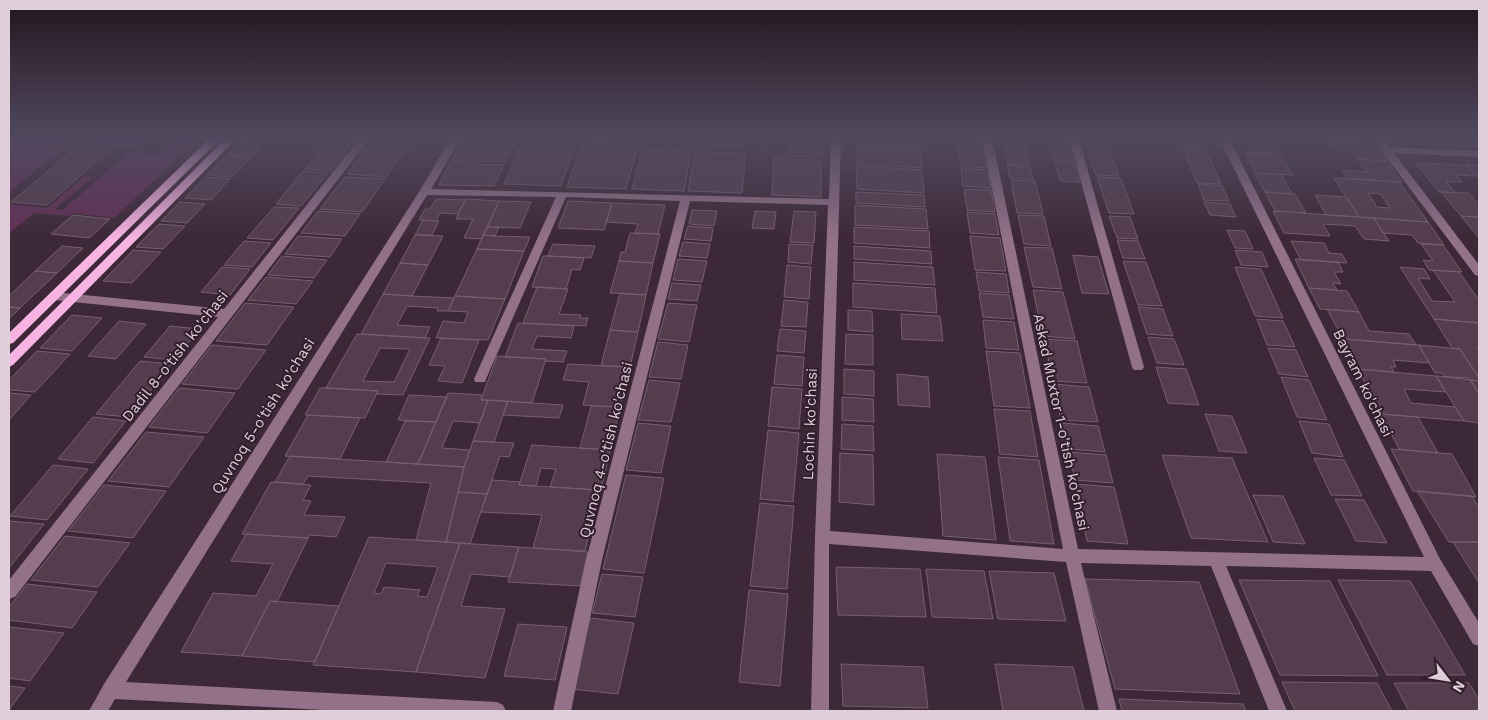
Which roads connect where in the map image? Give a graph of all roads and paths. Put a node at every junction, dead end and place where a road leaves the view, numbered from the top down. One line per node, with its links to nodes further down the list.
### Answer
1 (182, 172): 15 (main road)
2 (199, 172): 16 (main road)
3 (339, 172): 17 (street, Dadil 8-o'tish ko'chasi)
4 (436, 172): 10 (street, Quvnoq 5-o'tish ko'chasi)
5 (835, 172): 13 (street, Lochin ko'chasi)
6 (994, 172): 23 (street, Askad Muxtor 1-o'tish ko'chasi)
7 (1083, 172): 20 (street)
8 (1241, 172): 25 (street, Bayram ko'chasi)
9 (1403, 172): 14 (street)
10 (424, 192): 11 (street); 28 (street, Quvnoq 5-o'tish ko'chasi)
11 (562, 194): 12 (street); 21 (street)
12 (686, 197): 13 (street); 31 (street, Quvnoq 4-o'tish ko'chasi)
13 (834, 202): 22 (street, Lochin ko'chasi)
14 (1479, 272)
15 (54, 296): 16 (street); 18 (main road)
16 (74, 298): 17 (street); 19 (main road)
17 (228, 314): 26 (street, Dadil 8-o'tish ko'chasi)
18 (9, 340)
19 (9, 362)
20 (1138, 367)
21 (480, 379)
22 (822, 537): 23 (street); 32 (street, Lochin ko'chasi)
23 (1072, 556): 24 (street); 33 (street, Askad Muxtor 1-o'tish ko'chasi)
24 (1215, 558): 25 (street); 34 (street)
25 (1435, 564): 27 (street, Bayram ko'chasi)
26 (9, 592)
27 (1479, 638)
28 (110, 690): 29 (street, Quvnoq 5-o'tish ko'chasi); 30 (street)
29 (98, 711)
30 (497, 711)
31 (562, 711)
32 (820, 711)
33 (1108, 711)
34 (1278, 711)

